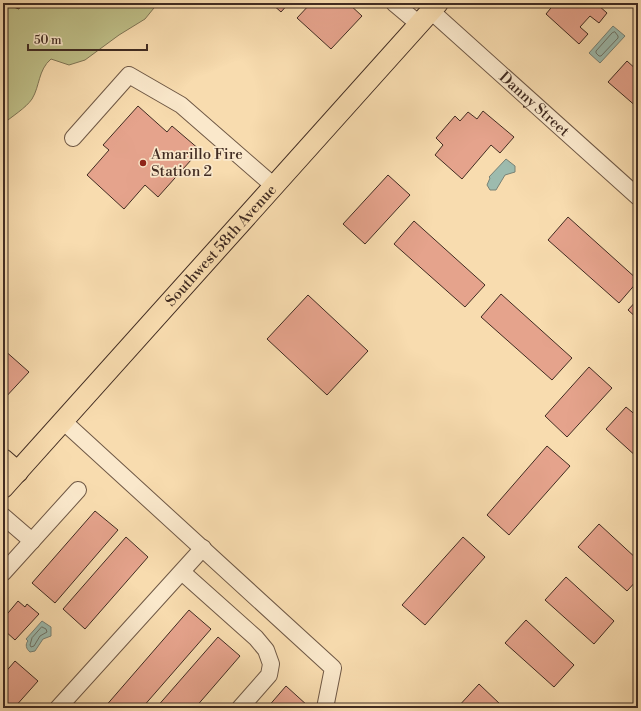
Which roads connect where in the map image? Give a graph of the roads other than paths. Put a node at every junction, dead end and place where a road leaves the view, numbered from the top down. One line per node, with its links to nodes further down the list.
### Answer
1 (394, 3): 2 (street, Danny Street)
2 (429, 13): 4 (main road, Southwest 58th Avenue); 5 (street, Danny Street)
3 (73, 138): 4 (street)
4 (274, 186): 6 (main road, Southwest 58th Avenue)
5 (638, 197)
6 (63, 421): 8 (main road, Southwest 58th Avenue); 13 (street)
7 (3, 459): 8 (main road)
8 (18, 472): 9 (main road, Southwest 58th Avenue)
9 (3, 488)
10 (78, 490): 12 (street)
11 (3, 516): 12 (street)
12 (32, 541): 15 (street)
13 (203, 548): 14 (street); 18 (street)
14 (182, 572): 16 (street); 17 (street)
15 (3, 573)
16 (58, 708)
17 (240, 708)
18 (325, 708)

